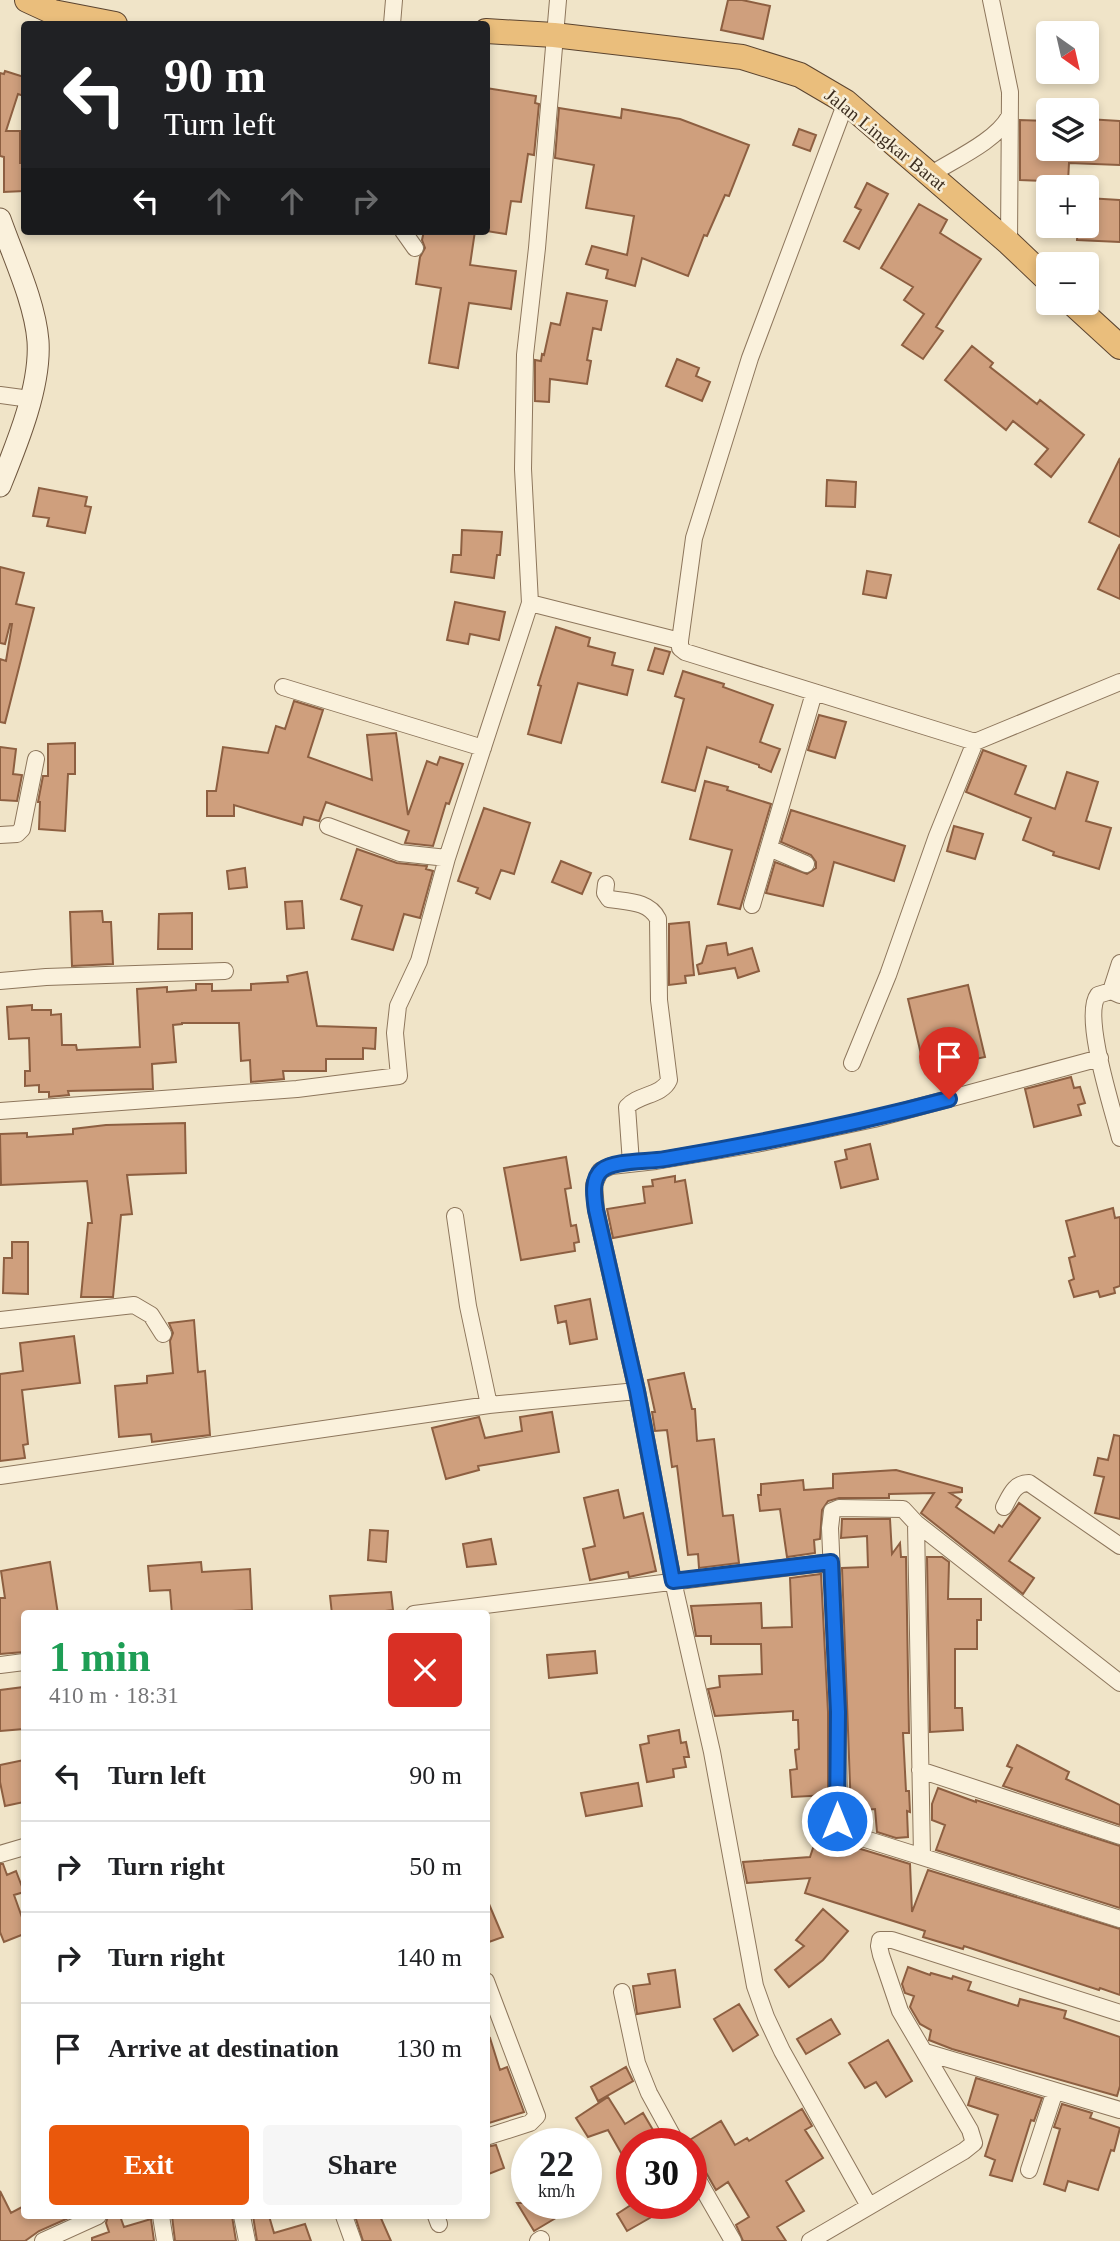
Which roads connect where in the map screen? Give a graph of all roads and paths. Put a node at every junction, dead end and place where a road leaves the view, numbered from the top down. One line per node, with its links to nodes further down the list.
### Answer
1 (27, 0): 5 (highway)
2 (394, 0): 6 (street)
3 (558, 0): 8 (street)
4 (991, 0): 10 (street)
5 (100, 21)
6 (393, 21)
7 (490, 31): 8 (highway, Jalan Lingkar Barat)
8 (554, 35): 9 (highway, Jalan Lingkar Barat); 22 (street)
9 (846, 102): 11 (highway, Jalan Lingkar Barat); 23 (street)
10 (1009, 117): 11 (street); 14 (street)
11 (930, 175): 14 (highway, Jalan Lingkar Barat)
12 (0, 219): 20 (main road)
13 (406, 235): 15 (street)
14 (1009, 243): 16 (highway, Jalan Lingkar Barat)
15 (415, 248)
16 (1036, 269)
17 (1085, 315): 18 (highway)
18 (1120, 347)
19 (0, 395): 20 (street)
20 (30, 399): 21 (main road)
21 (0, 486)
22 (530, 603): 23 (street); 28 (street)
23 (680, 641): 26 (street)
24 (1120, 682): 27 (street)
25 (283, 687): 28 (street)
26 (814, 693): 27 (street); 32 (street)
27 (975, 742): 42 (street)
28 (483, 748): 33 (street)
29 (36, 760): 31 (street)
30 (328, 826): 33 (street)
31 (0, 835)
32 (769, 848): 34 (street); 36 (street)
33 (447, 858): 43 (street)
34 (806, 864)
35 (606, 884): 45 (street)
36 (752, 905)
37 (1120, 962): 40 (street)
38 (225, 971): 39 (street)
39 (0, 981)
40 (1116, 993): 41 (street)
41 (1100, 1058): 44 (street); 45 (street)
42 (852, 1063)
43 (0, 1111)
44 (1120, 1138)
45 (631, 1163): 49 (street)
46 (455, 1216): 50 (street)
47 (0, 1320): 48 (street)
48 (163, 1334)
49 (637, 1391): 50 (street); 56 (street)
50 (489, 1405): 51 (street)
51 (0, 1476)
52 (1004, 1507): 54 (street)
53 (916, 1523): 55 (street); 60 (street); 61 (street)
54 (1120, 1546)
55 (831, 1562): 56 (street); 65 (street)
56 (673, 1581): 57 (street); 77 (street)
57 (445, 1610)
58 (21, 1662): 59 (street)
59 (0, 1665)
60 (1120, 1683)
61 (920, 1770): 62 (street); 65 (street)
62 (1120, 1836)
63 (21, 1848): 64 (street)
64 (0, 1854)
65 (922, 1856): 66 (street)
66 (1120, 1919)
67 (490, 1992): 74 (street)
68 (622, 1992): 73 (street)
69 (1120, 2013): 70 (street)
70 (925, 2052): 71 (street); 77 (street)
71 (1055, 2091): 72 (street); 75 (street)
72 (1120, 2110)
73 (668, 2128)
74 (490, 2136)
75 (1029, 2170)
76 (707, 2196): 87 (street)
77 (869, 2206): 88 (street)
78 (94, 2219): 82 (street)
79 (161, 2219): 85 (street)
80 (243, 2219): 86 (street)
81 (345, 2219): 83 (street)
82 (72, 2235): 84 (street)
83 (348, 2239)
84 (43, 2241)
85 (165, 2241)
86 (247, 2241)
87 (733, 2241)
88 (810, 2241)

